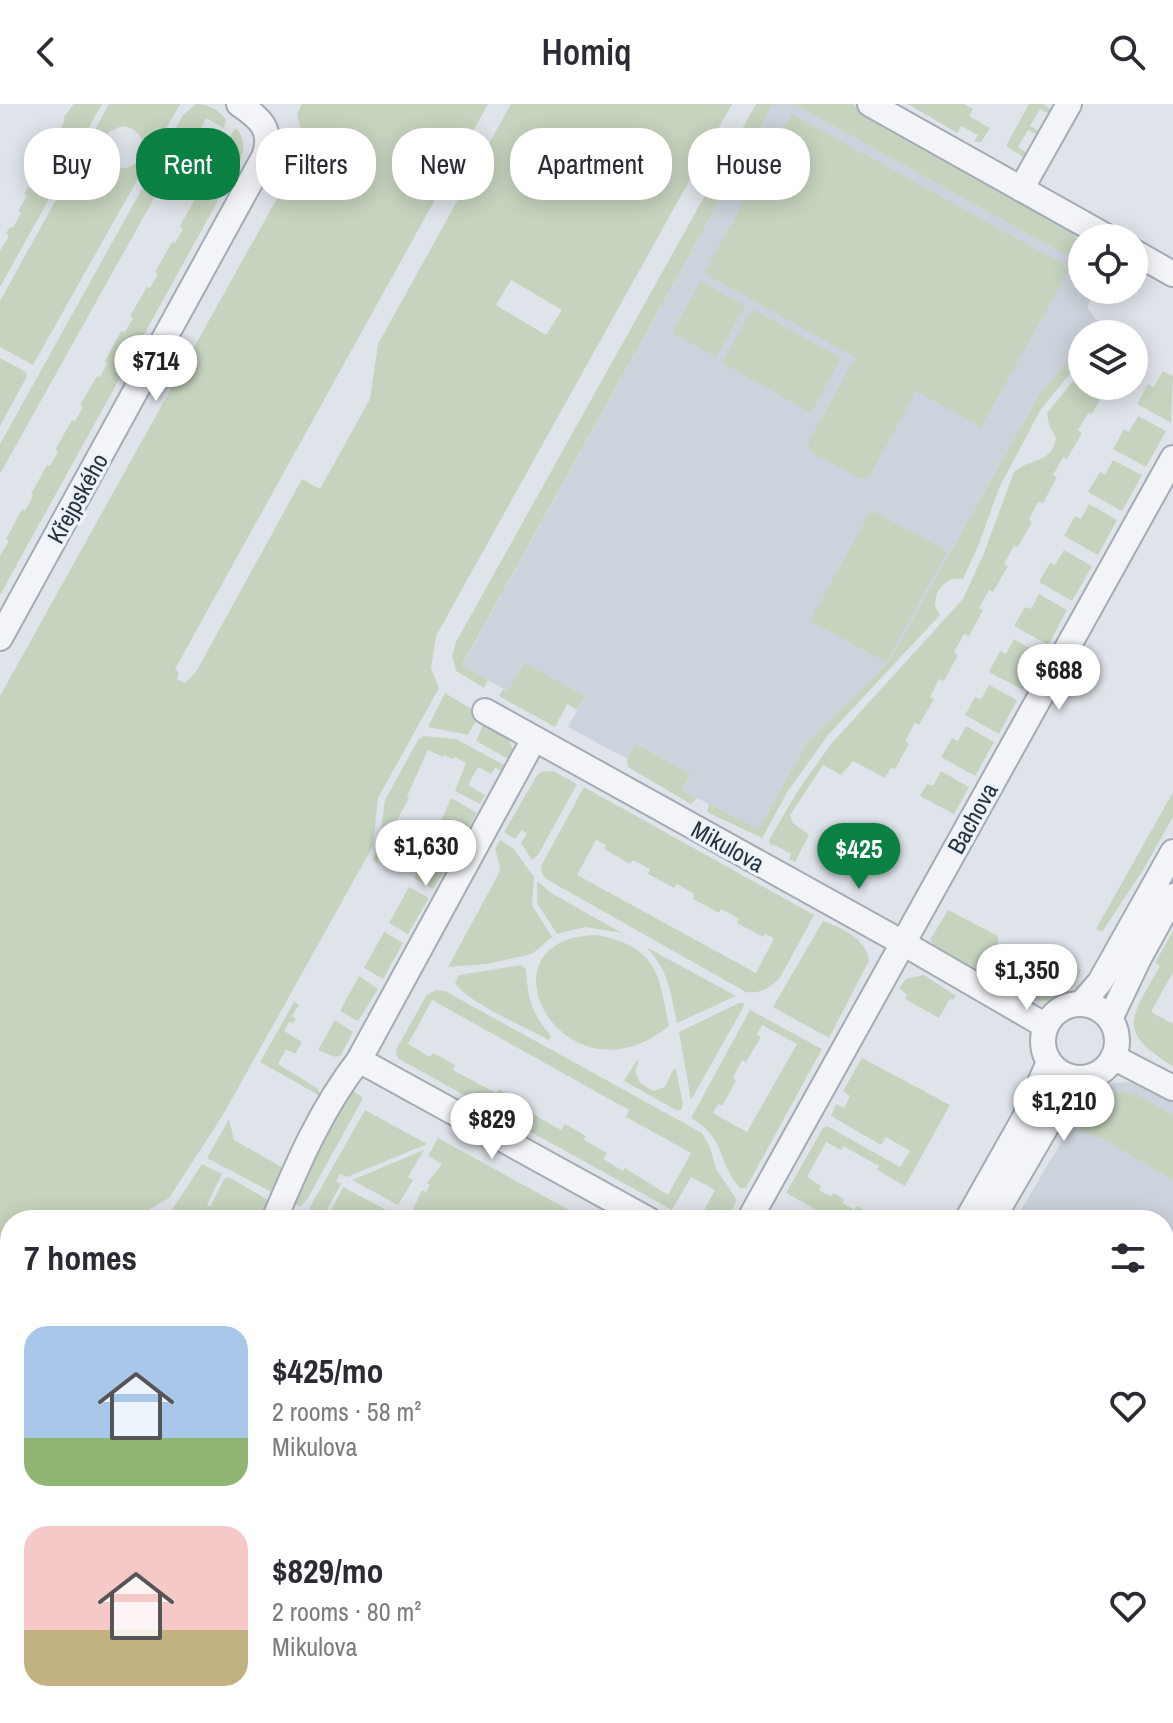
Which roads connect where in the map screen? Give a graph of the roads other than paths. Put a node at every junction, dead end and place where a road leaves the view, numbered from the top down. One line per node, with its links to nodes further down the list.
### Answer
1 (239, 104): 9 (street, Křejpského)
2 (870, 104): 4 (street)
3 (1069, 104): 4 (street)
4 (1021, 189): 5 (street)
5 (1084, 224)
6 (1148, 260): 7 (street)
7 (1173, 274)
8 (1173, 458): 14 (street, Bachova)
9 (0, 638)
10 (485, 711): 11 (street, Mikulova)
11 (534, 739): 14 (street, Mikulova); 19 (street)
12 (1173, 852): 15 (street)
13 (1173, 896): 16 (street)
14 (903, 943): 17 (street, Mikulova); 25 (street, Bachova)
15 (1081, 1004): 16 (street); 17 (street)
16 (1110, 1019): 18 (street)
17 (1046, 1026): 20 (street)
18 (1113, 1057): 21 (street); 22 (street)
19 (359, 1060): 23 (street); 24 (street)
20 (1049, 1062): 21 (street); 26 (street)
21 (1081, 1078): 27 (street)
22 (1173, 1088)
23 (278, 1210)
24 (631, 1210)
25 (755, 1210)
26 (973, 1210)
27 (998, 1210)

